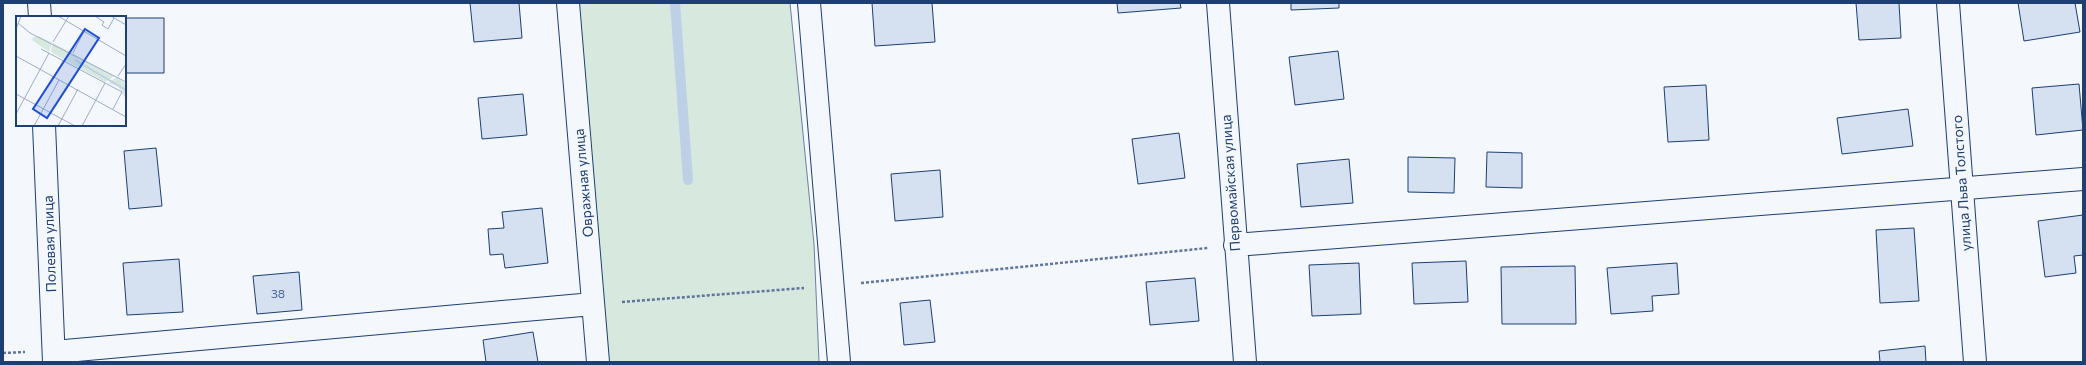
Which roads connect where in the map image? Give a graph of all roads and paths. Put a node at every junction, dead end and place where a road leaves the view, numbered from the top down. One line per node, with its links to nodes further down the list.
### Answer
1 (39, 3): 6 (street)
2 (568, 3): 12 (street, Овражная улица)
3 (809, 3): 11 (street)
4 (1218, 3): 10 (street, Первомайская улица)
5 (1948, 3): 9 (street, улица Льва Толстого)
6 (40, 16)
7 (44, 126): 13 (street, Полевая улица)
8 (2083, 178): 9 (street)
9 (1961, 188): 10 (street); 17 (street, улица Льва Толстого)
10 (1234, 245): 11 (path); 16 (street, Первомайская улица)
11 (833, 286): 12 (path); 15 (street)
12 (594, 304): 13 (street); 14 (street, Овражная улица)
13 (54, 357)
14 (598, 362)
15 (839, 362)
16 (1245, 362)
17 (1975, 362)

